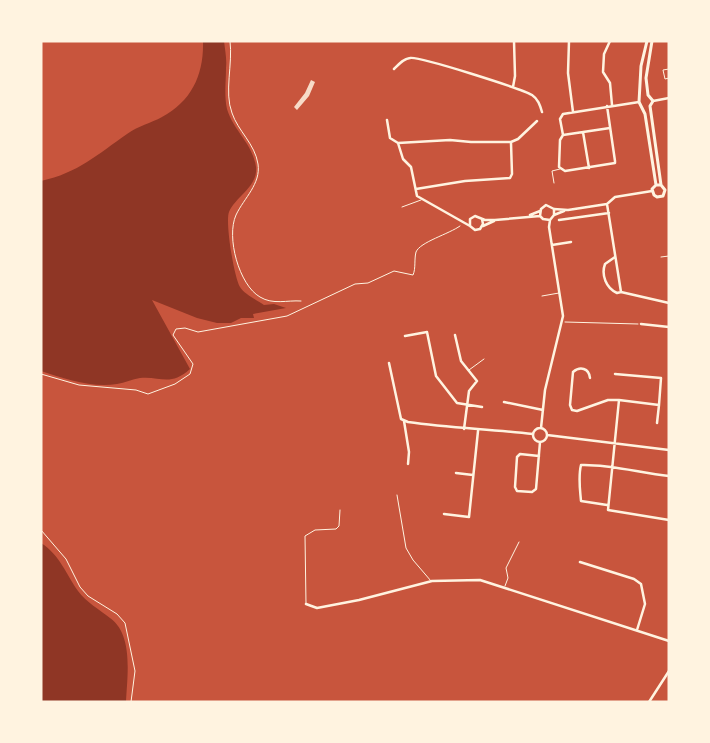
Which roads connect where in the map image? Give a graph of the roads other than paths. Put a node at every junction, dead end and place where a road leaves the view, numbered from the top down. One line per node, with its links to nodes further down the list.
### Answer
1 (514, 41): 7 (street)
2 (570, 41): 18 (street)
3 (610, 41): 13 (street)
4 (647, 41): 9 (street)
5 (652, 41): 8 (street)
6 (394, 69): 7 (street)
7 (512, 87): 17 (street)
8 (648, 95): 9 (street); 11 (street)
9 (641, 96): 12 (street)
10 (669, 98): 11 (street)
11 (653, 101): 15 (street)
12 (640, 102): 13 (street); 16 (street)
13 (612, 105): 14 (street)
14 (607, 106): 18 (street); 21 (street)
15 (650, 106): 16 (street); 29 (street)
16 (644, 107): 30 (street)
17 (542, 112)
18 (573, 112): 23 (street)
19 (387, 120): 25 (street)
20 (537, 121): 24 (street)
21 (610, 128): 22 (street); 26 (street)
22 (583, 132): 23 (street); 26 (street)
23 (563, 135): 27 (street)
24 (511, 142): 25 (street); 31 (street)
25 (398, 143): 31 (street)
26 (589, 168): 27 (street)
27 (560, 169): 28 (lane)
28 (554, 182)
29 (661, 184): 30 (street); 32 (street)
30 (656, 185): 33 (street)
31 (416, 189): 34 (street)
32 (667, 189): 33 (street)
33 (652, 191): 35 (street)
34 (421, 199): 36 (lane); 45 (street)
35 (608, 204): 38 (street); 40 (street)
36 (402, 207)
37 (554, 209): 38 (street); 39 (street); 41 (street)
38 (568, 210): 41 (street)
39 (540, 211): 42 (street); 43 (street)
40 (609, 212): 49 (street); 54 (street)
41 (554, 215): 48 (street)
42 (527, 216): 43 (street); 47 (street)
43 (540, 216): 48 (street)
44 (482, 219): 46 (street); 47 (street); 51 (street)
45 (458, 220): 46 (street); 50 (street)
46 (470, 220): 50 (street)
47 (495, 220): 51 (street)
48 (550, 220): 53 (street)
49 (559, 220)
50 (470, 226): 51 (street)
51 (483, 226)
52 (571, 242): 53 (street)
53 (552, 245): 56 (street)
54 (615, 257): 55 (street); 55 (street)
55 (621, 292): 58 (street)
56 (559, 293): 57 (lane); 73 (street)
57 (542, 296)
58 (669, 304)
59 (640, 324): 60 (street)
60 (669, 328)
61 (455, 335): 65 (street)
62 (404, 336): 71 (street)
63 (484, 359): 65 (lane)
64 (390, 363): 74 (street)
65 (469, 371): 71 (street)
66 (615, 374): 70 (street)
67 (590, 378): 68 (street)
68 (619, 400): 70 (street); 82 (street)
69 (504, 402): 73 (street)
70 (659, 404): 75 (street)
71 (467, 405): 72 (street); 77 (street)
72 (482, 407)
73 (543, 410): 76 (street)
74 (404, 421): 77 (street); 85 (street)
75 (657, 423)
76 (541, 428): 79 (street); 80 (street)
77 (464, 429): 78 (street)
78 (478, 431): 79 (street); 88 (street)
79 (534, 434): 81 (street)
80 (547, 435): 81 (street); 82 (street)
81 (540, 442): 84 (street)
82 (614, 443): 83 (street); 86 (street)
83 (669, 450)
84 (539, 456): 84 (street)
85 (408, 464)
86 (612, 468): 89 (street); 91 (street); 91 (street)
87 (456, 473): 88 (street)
88 (473, 475): 93 (street)
89 (669, 476)
90 (397, 495): 97 (lane)
91 (607, 505): 94 (street)
92 (340, 510): 99 (lane)
93 (444, 514)
94 (669, 519)
95 (519, 542): 98 (lane)
96 (580, 562): 100 (street)
97 (432, 581): 98 (street); 99 (street)
98 (504, 587): 100 (street)
99 (306, 604)
100 (637, 630): 101 (street)
101 (669, 641)
102 (669, 671): 103 (street)
103 (649, 702)

